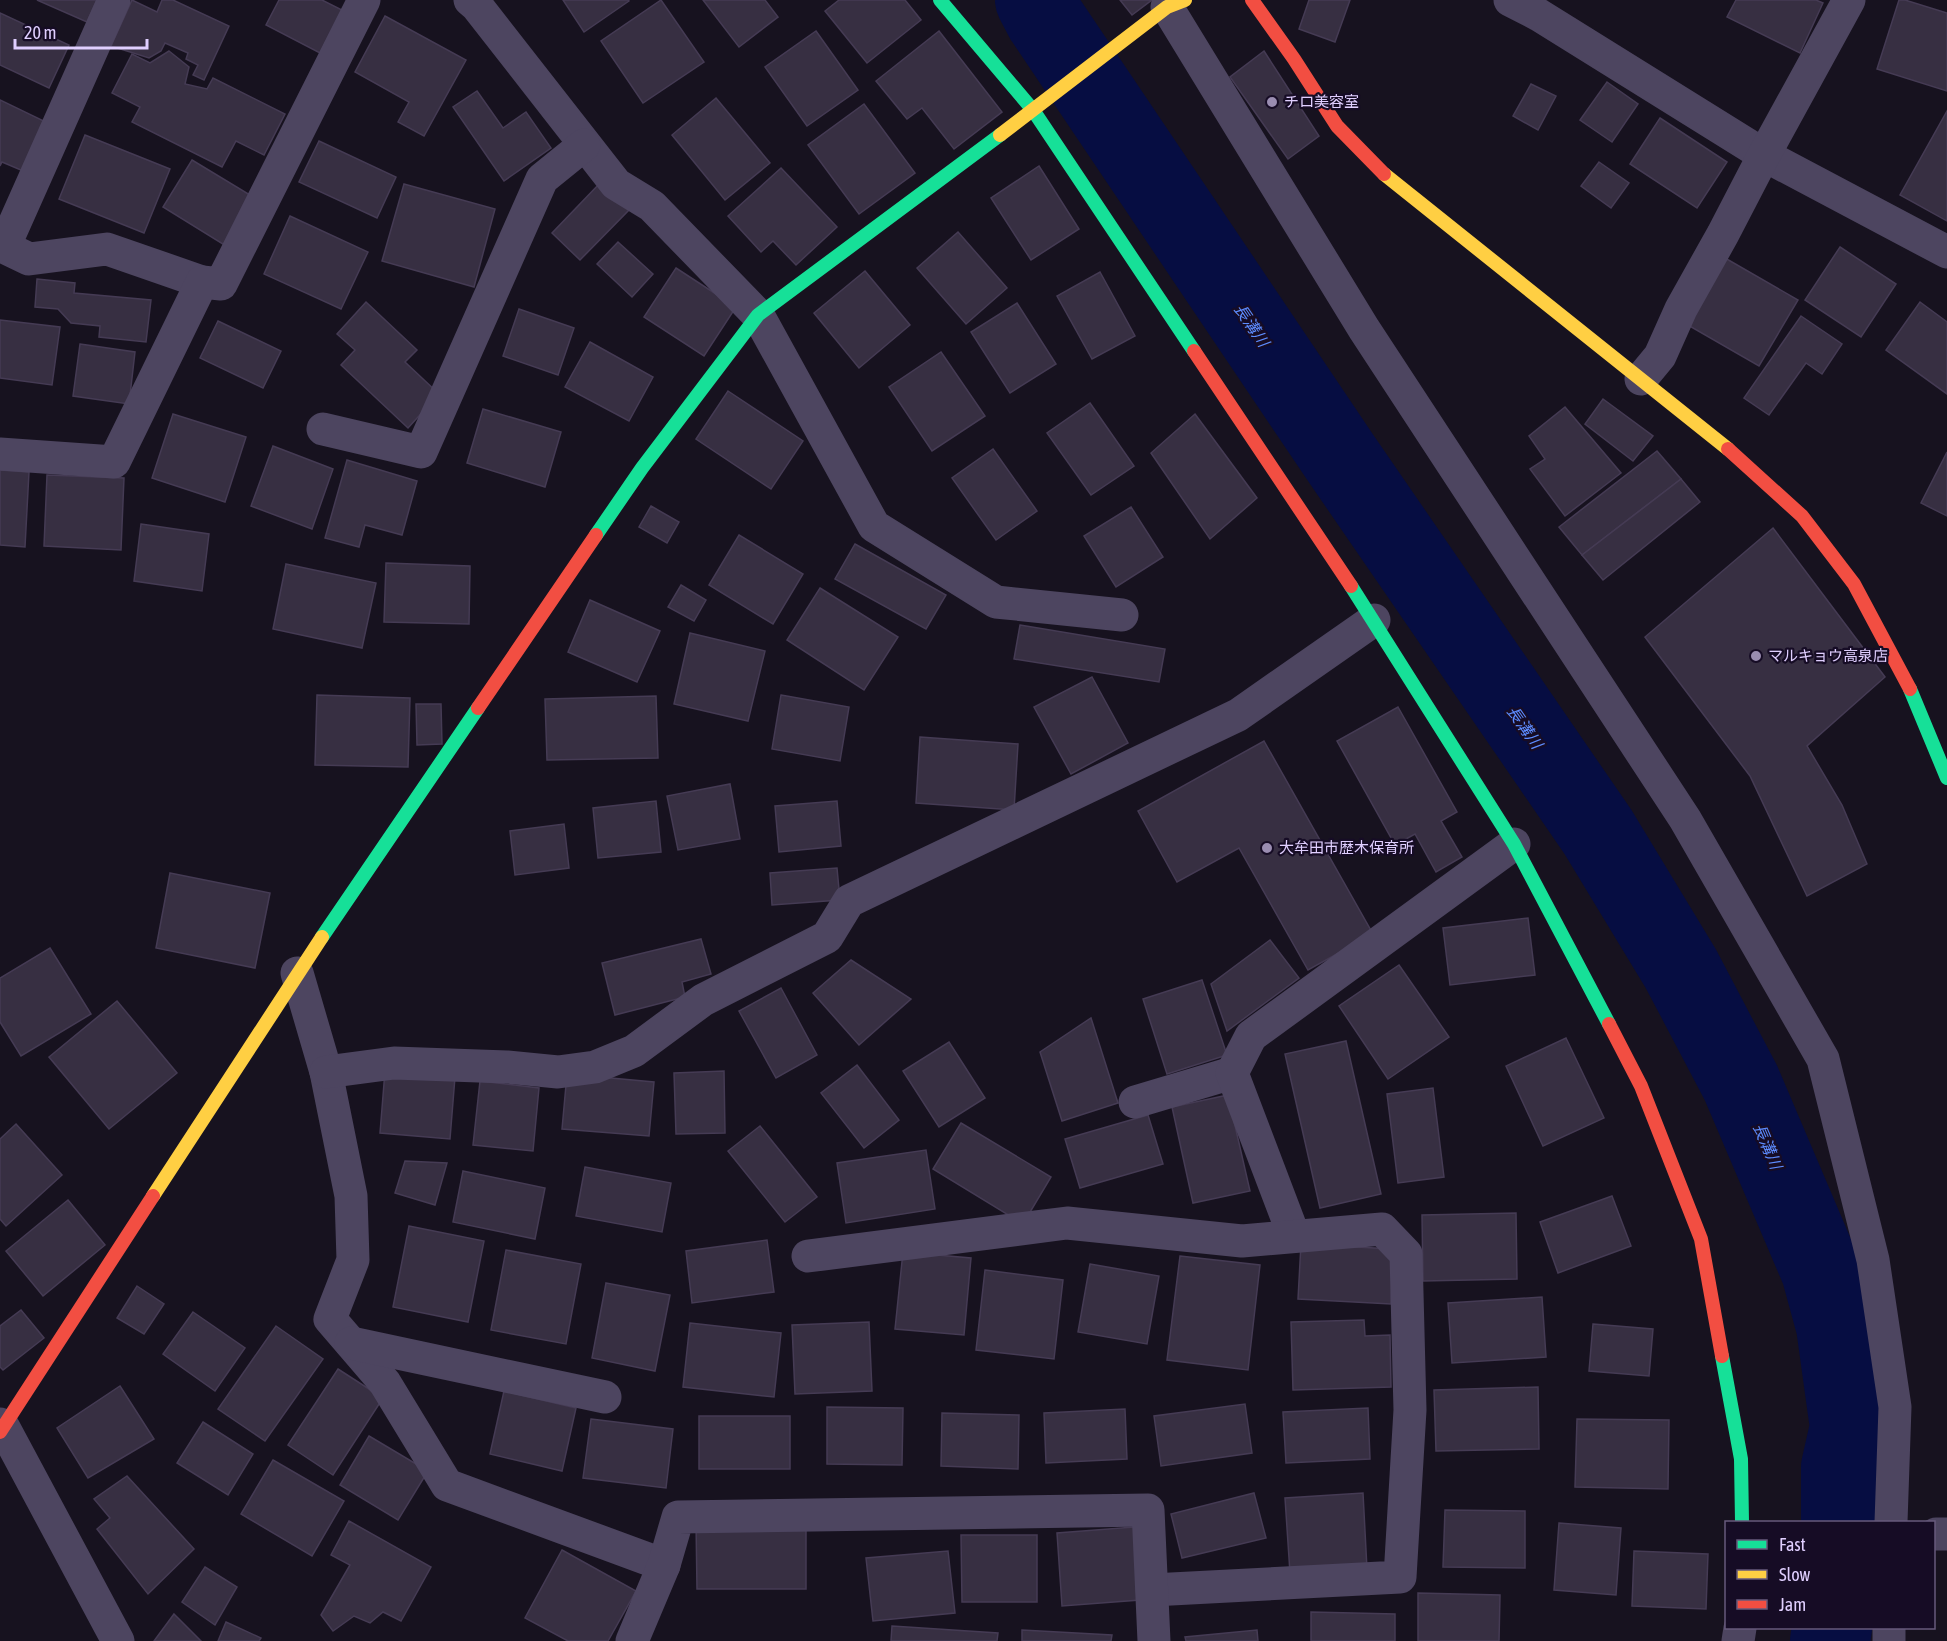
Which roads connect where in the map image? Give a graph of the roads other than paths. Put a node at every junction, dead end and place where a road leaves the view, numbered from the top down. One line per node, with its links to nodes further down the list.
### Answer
1 (114, 0): 13 (street)
2 (364, 0): 13 (street)
3 (940, 0): 9 (street)
4 (1252, 0): 15 (street)
5 (1510, 0): 11 (street)
6 (1849, 0): 11 (street)
7 (477, 2): 10 (street)
8 (1176, 3): 9 (street); 32 (street)
9 (1033, 110): 14 (street); 19 (street)
10 (584, 144): 14 (street); 16 (street)
11 (1764, 155): 12 (street); 15 (street)
12 (1947, 252)
13 (202, 282): 17 (street)
14 (758, 315): 18 (street); 22 (street)
15 (1641, 379): 20 (street)
16 (323, 429)
17 (0, 454)
18 (1122, 615)
19 (1374, 620): 21 (street); 23 (street)
20 (1947, 778)
21 (1514, 844): 24 (street); 31 (street)
22 (297, 973): 23 (street); 30 (street)
23 (326, 1072): 28 (street)
24 (1232, 1074): 25 (street); 26 (street)
25 (1135, 1102)
26 (1294, 1236): 27 (street); 34 (street)
27 (808, 1256)
28 (351, 1343): 29 (street); 33 (street)
29 (605, 1397)
30 (1, 1428): 35 (street)
31 (1742, 1521)
32 (1891, 1521)
33 (664, 1565): 34 (street); 36 (street)
34 (1152, 1590): 37 (street)
35 (118, 1641)
36 (632, 1641)
37 (1154, 1641)

